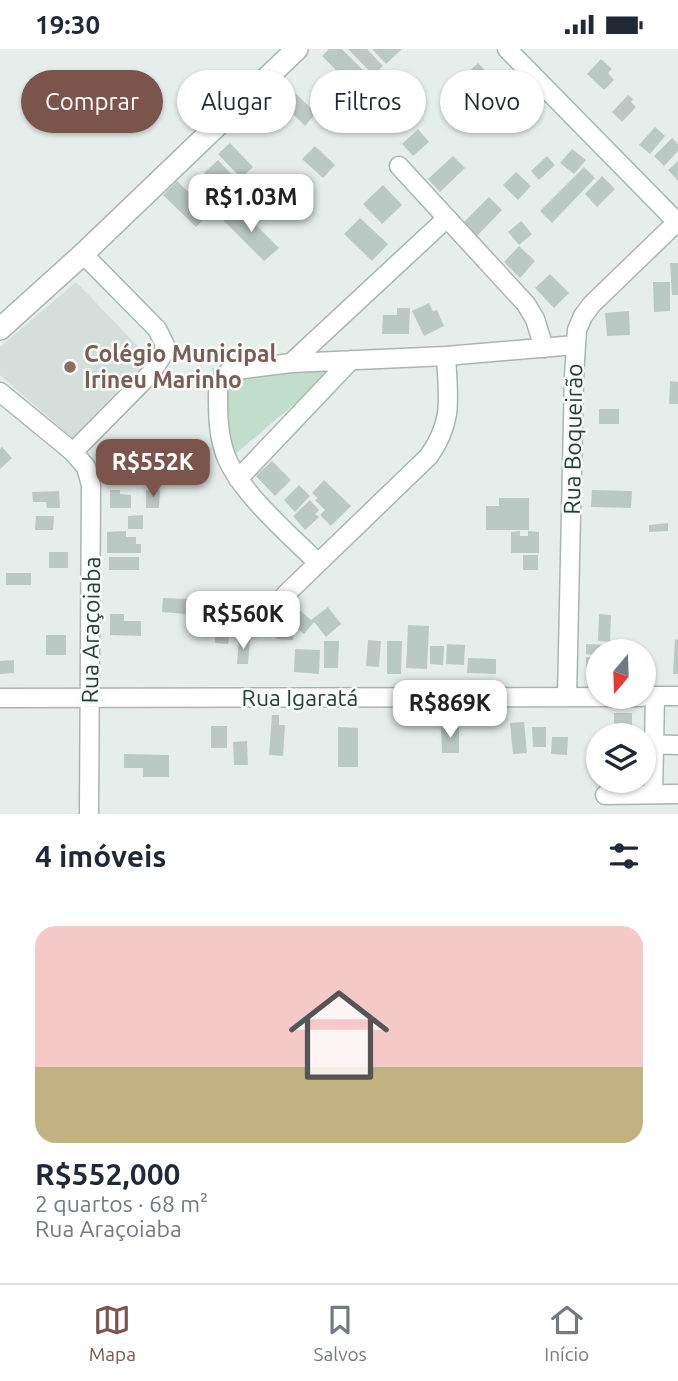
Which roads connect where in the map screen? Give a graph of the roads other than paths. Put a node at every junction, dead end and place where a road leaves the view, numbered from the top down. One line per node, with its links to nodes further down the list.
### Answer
1 (297, 49): 6 (street)
2 (507, 49): 5 (street)
3 (399, 166): 4 (street)
4 (447, 218): 9 (street); 12 (street)
5 (678, 221): 8 (street, Rua Boqueirão)
6 (83, 254): 7 (street); 14 (street)
7 (0, 329)
8 (575, 345): 9 (street); 20 (street, Rua Boqueirão)
9 (544, 348): 10 (street)
10 (446, 356): 11 (street); 16 (street)
11 (351, 360): 12 (street); 15 (street)
12 (291, 363): 15 (street)
13 (0, 391): 14 (street)
14 (73, 452): 23 (street, Rua Araçoiaba)
15 (238, 479): 16 (street)
16 (318, 563): 17 (street)
17 (285, 596)
18 (656, 696): 19 (street, Rua Igaratá)
19 (678, 696)
20 (567, 697): 21 (street, Rua Igaratá); 23 (street, Rua Igaratá)
21 (586, 697)
22 (0, 698): 23 (street, Rua Igaratá)
23 (90, 698): 29 (street, Rua Araçoiaba)
24 (656, 744): 25 (street)
25 (678, 745)
26 (678, 794): 28 (street)
27 (605, 795): 28 (street)
28 (653, 795)
29 (89, 814)

